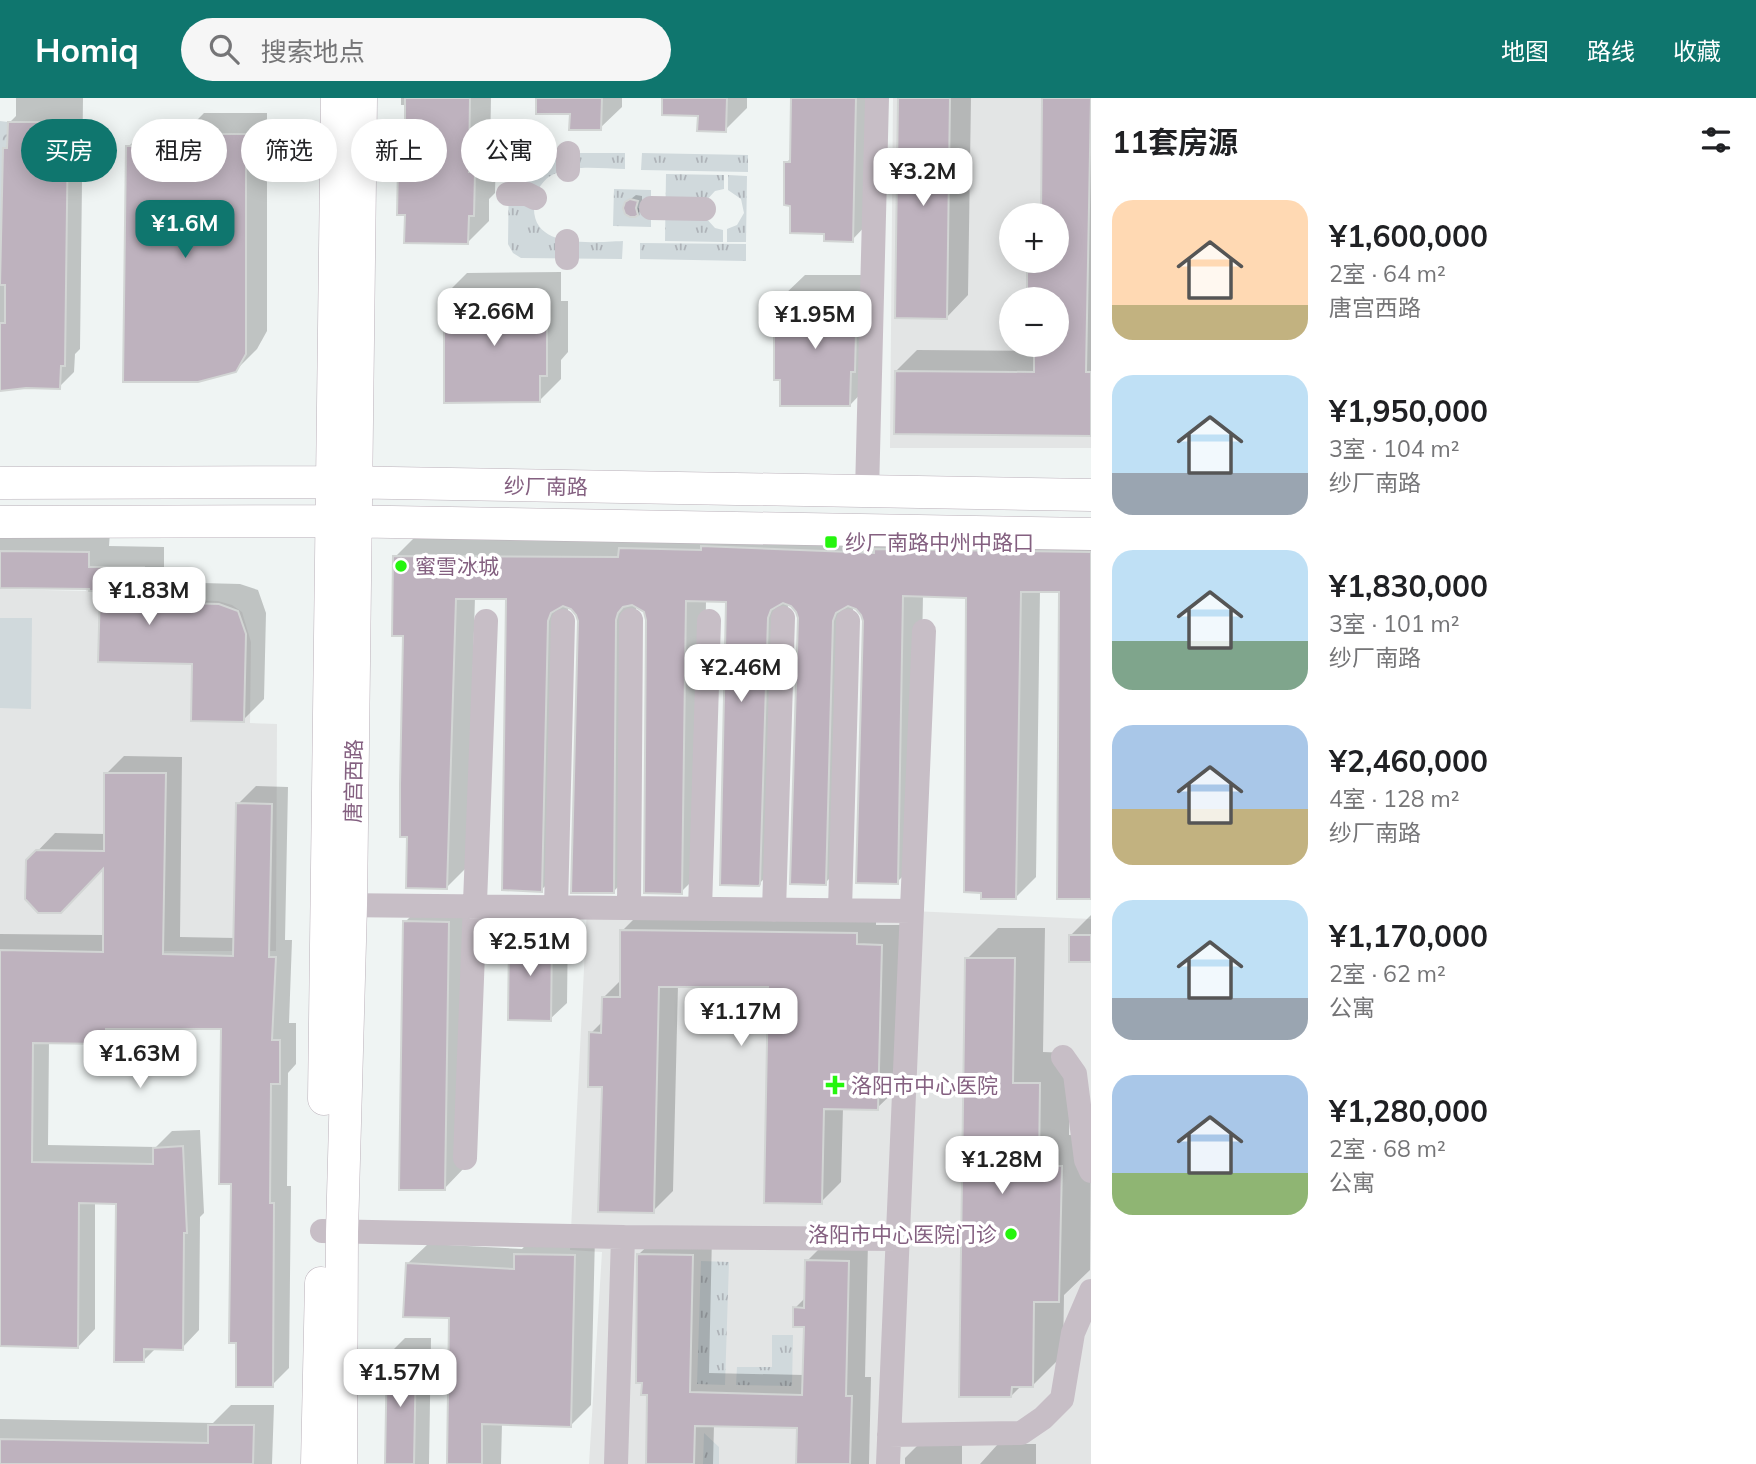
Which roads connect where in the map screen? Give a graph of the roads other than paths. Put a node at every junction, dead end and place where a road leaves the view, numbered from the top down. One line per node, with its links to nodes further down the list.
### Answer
1 (338, 98): 8 (main road, 唐宫西路)
2 (361, 98): 8 (main road, 唐宫西路)
3 (877, 98): 10 (street)
4 (508, 194): 5 (street)
5 (536, 198)
6 (651, 208): 7 (street)
7 (704, 209)
8 (345, 482): 9 (main road, 纱厂南路); 10 (main road, 纱厂南路); 12 (main road, 唐宫西路)
9 (0, 483)
10 (867, 492): 11 (main road, 纱厂南路)
11 (1091, 495)
12 (345, 521): 13 (main road, 纱厂南路); 14 (main road, 纱厂南路); 22 (main road, 唐宫西路)
13 (0, 522)
14 (1091, 534)
15 (783, 618): 27 (street)
16 (631, 620): 25 (street)
17 (486, 621): 23 (street)
18 (563, 621): 24 (street)
19 (709, 621): 26 (street)
20 (848, 621): 28 (street)
21 (924, 631): 29 (street)
22 (339, 905): 23 (street); 33 (main road, 唐宫西路)
23 (476, 907): 24 (street); 31 (street)
24 (556, 908): 25 (street)
25 (629, 908): 26 (street)
26 (700, 909): 27 (street)
27 (774, 910): 28 (street)
28 (840, 910): 29 (street)
29 (912, 911): 35 (street)
30 (1063, 1057): 32 (street)
31 (465, 1158)
32 (1091, 1171)
33 (332, 1232): 34 (street); 38 (main road, 唐宫西路); 39 (main road, 唐宫西路)
34 (623, 1237): 35 (street); 40 (street)
35 (898, 1238): 37 (street)
36 (1091, 1291): 37 (street)
37 (889, 1435): 41 (street)
38 (317, 1464)
39 (341, 1464)
40 (616, 1464)
41 (888, 1464)

